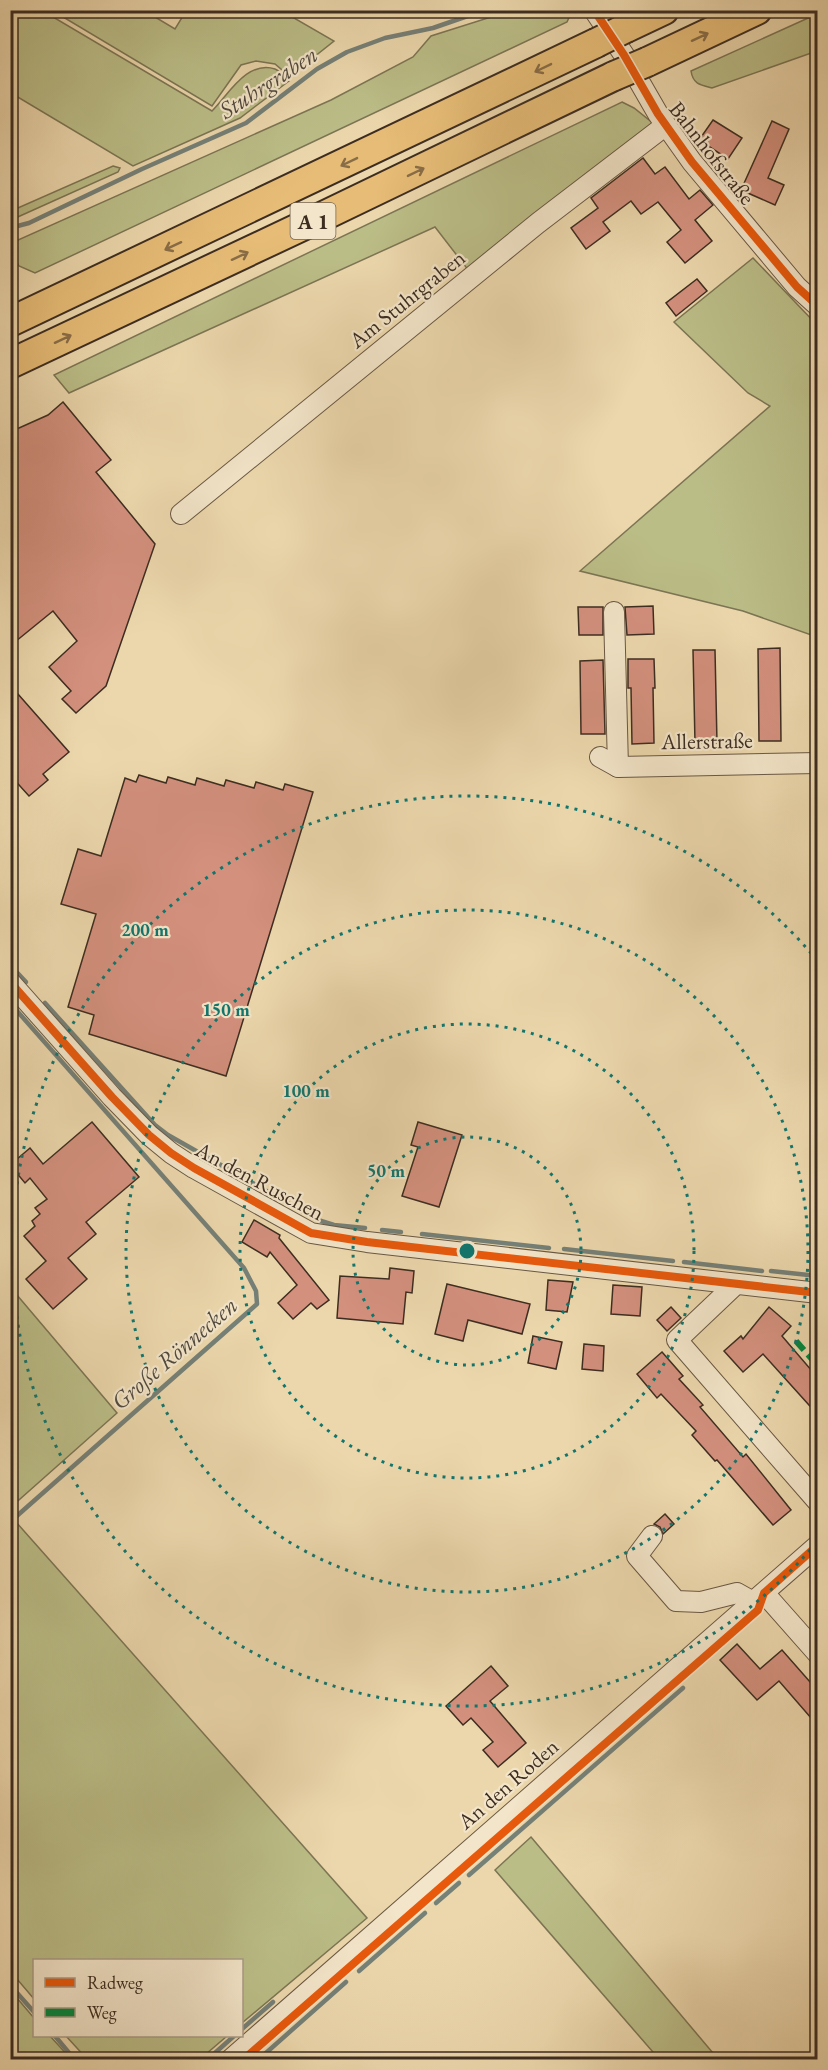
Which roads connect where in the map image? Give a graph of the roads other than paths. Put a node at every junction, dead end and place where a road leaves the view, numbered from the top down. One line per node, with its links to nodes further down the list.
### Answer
1 (594, 10): 4 (street, Bahnhofstraße)
2 (664, 10): 6 (highway, A 1, one-way to 6, bridge)
3 (757, 10): 7 (highway, A 1, one-way to 3, bridge)
4 (666, 125): 5 (street, Bahnhofstraße); 8 (street, Am Stuhrgraben)
5 (818, 306)
6 (10, 322)
7 (10, 364)
8 (181, 514)
9 (614, 612): 12 (street)
10 (600, 757): 12 (street)
11 (818, 763): 12 (street, Allerstraße)
12 (618, 767)
13 (10, 982): 14 (street, An den Ruschen)
14 (736, 1284): 15 (street, An den Ruschen); 16 (street)
15 (818, 1293)
16 (818, 1502)
17 (652, 1536): 19 (street)
18 (818, 1545): 19 (street, An den Roden)
19 (759, 1597): 20 (street); 21 (street, An den Roden)
20 (818, 1654)
21 (230, 2060)

